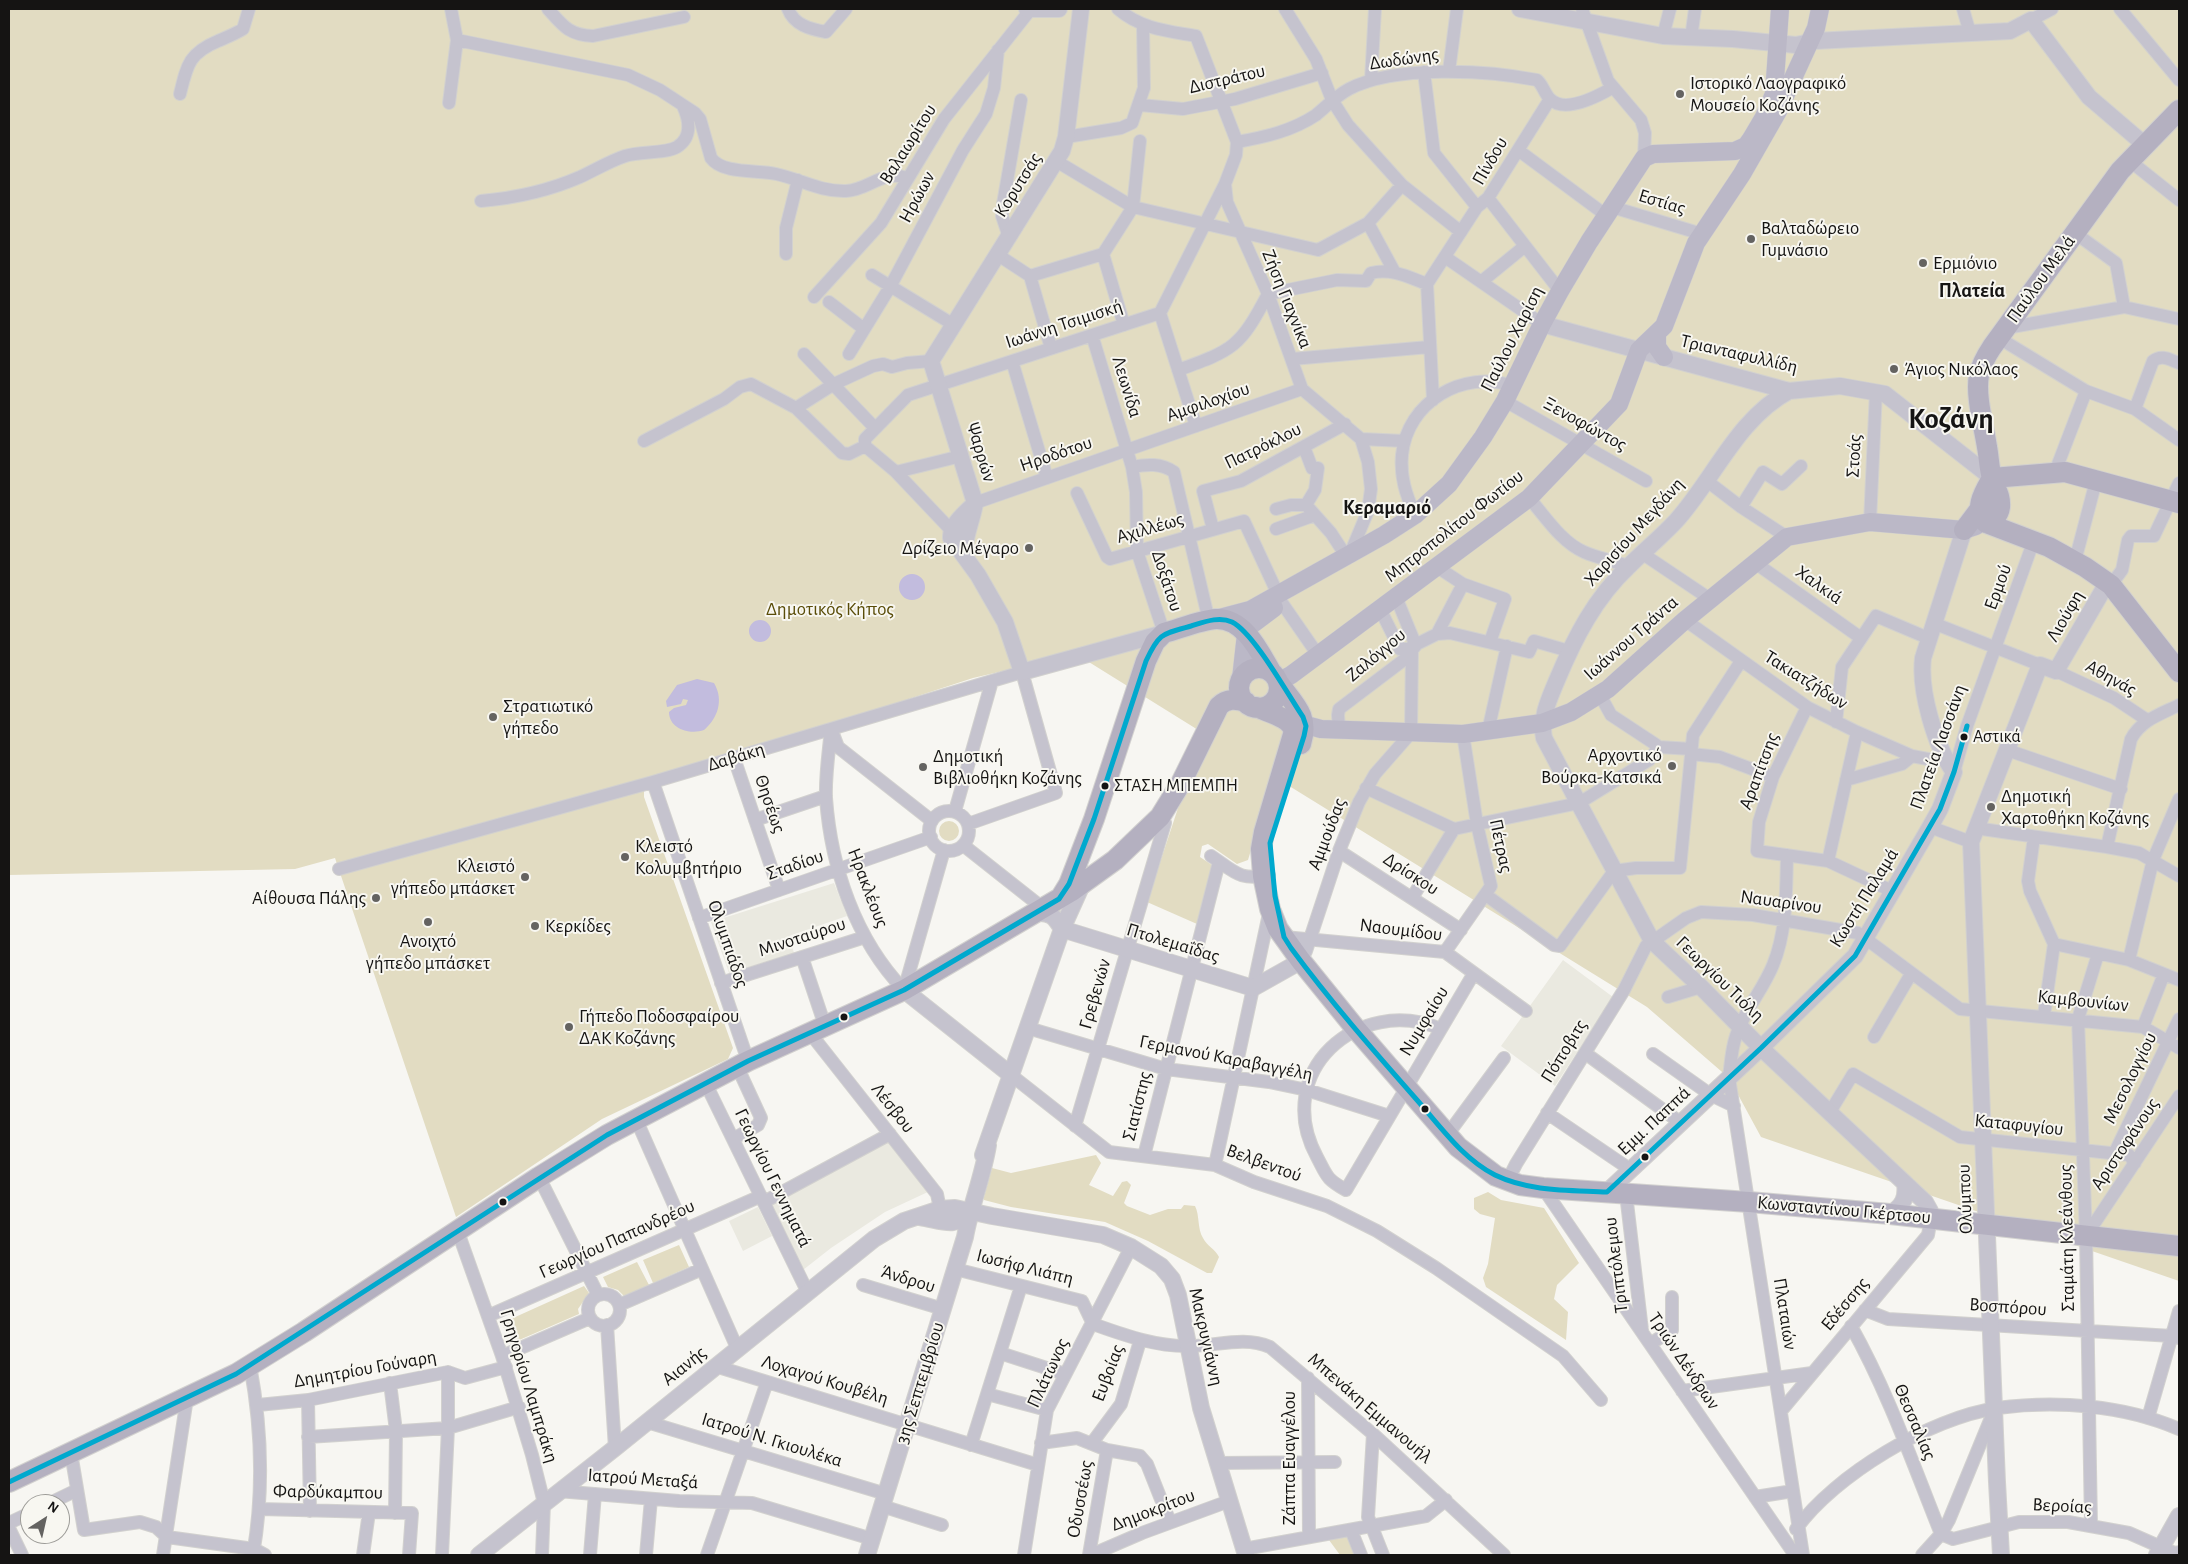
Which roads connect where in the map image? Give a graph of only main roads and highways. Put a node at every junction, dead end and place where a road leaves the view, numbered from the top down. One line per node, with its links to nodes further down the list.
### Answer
1 (1780, 9): 4 (main road)
2 (1820, 9): 5 (main road)
3 (2179, 110): 8 (main road, Παύλου Μελά)
4 (1736, 151): 5 (main road); 12 (main road, Παύλου Χαρίση)
5 (1747, 166): 6 (main road)
6 (1658, 334): 7 (main road); 16 (main road, Μητροπολίτου Φωτίου)
7 (1664, 357)
8 (1992, 478): 9 (main road); 10 (main road)
9 (2177, 496)
10 (1982, 516): 11 (main road); 15 (main road)
11 (1964, 530): 20 (main road, Ιωάννου Τράντα)
12 (1280, 599): 13 (main road, Παύλου Χαρίση); 14 (main road, Παύλου Χαρίση)
13 (1213, 620): 14 (main road); 21 (main road, 3ης Σεπτεμβρίου)
14 (1246, 634): 16 (main road); 17 (main road)
15 (2177, 662)
16 (1275, 678): 17 (main road); 18 (main road); 20 (main road)
17 (1241, 679): 18 (main road)
18 (1251, 705): 19 (main road); 23 (main road)
19 (1284, 719): 20 (main road, Ιωάννου Τράντα); 22 (main road)
20 (1306, 726): 22 (main road)
21 (1094, 819): 23 (main road, 3ης Σεπτεμβρίου); 23 (main road, 3ης Σεπτεμβρίου)
22 (1267, 875): 24 (main road); 24 (main road)
23 (1068, 891): 26 (main road)
24 (1284, 937): 25 (main road, Κωνσταντίνου Γκέρτσου)
25 (2179, 1246)
26 (9, 1482)

